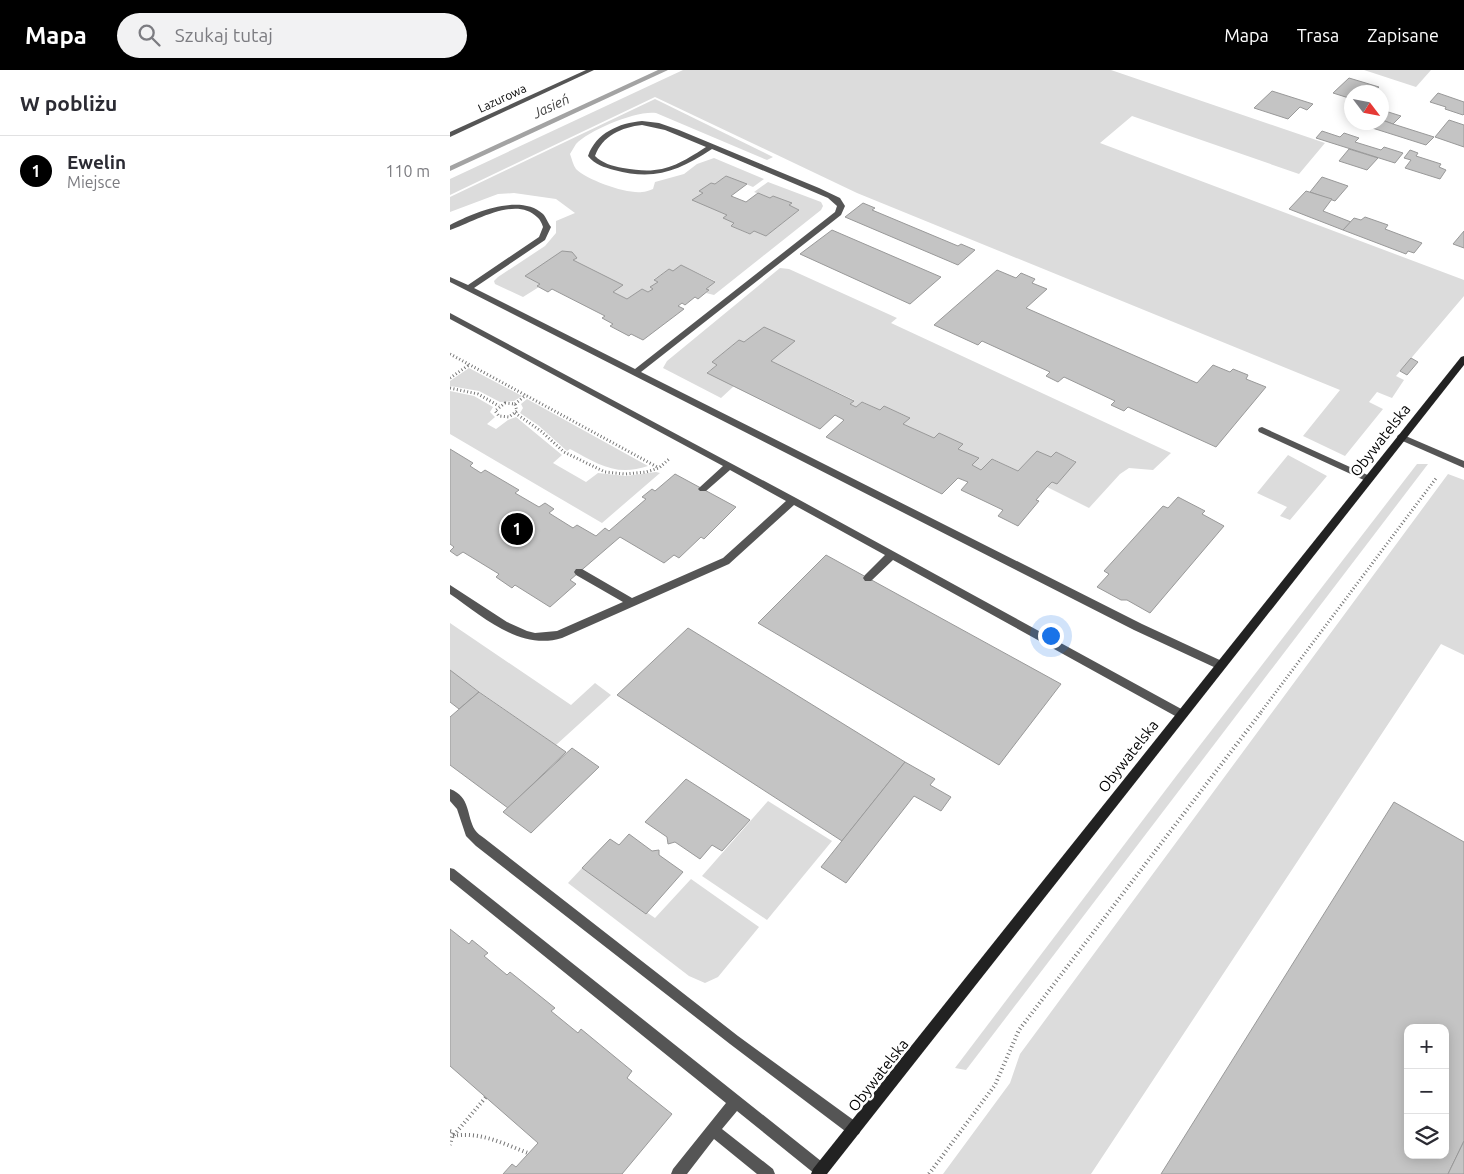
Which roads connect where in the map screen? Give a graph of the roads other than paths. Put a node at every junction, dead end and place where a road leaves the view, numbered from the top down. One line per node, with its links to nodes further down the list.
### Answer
1 (591, 70): 2 (street, Lazurowa)
2 (450, 135)
3 (712, 146): 3 (street); 9 (street)
4 (450, 228): 6 (street)
5 (450, 279): 6 (street)
6 (468, 289): 9 (street)
7 (450, 316): 13 (street)
8 (1464, 359): 11 (main road, Obywatelska)
9 (636, 373): 22 (street)
10 (1262, 430): 14 (street)
11 (1401, 437): 12 (street); 14 (main road, Obywatelska)
12 (1464, 465)
13 (728, 466): 15 (street); 16 (street)
14 (1369, 479): 22 (main road, Obywatelska)
15 (703, 489)
16 (793, 500): 17 (street); 21 (street)
17 (892, 555): 19 (street); 23 (street)
18 (579, 572): 21 (street)
19 (868, 578)
20 (450, 588): 21 (street)
21 (632, 603)
22 (1220, 664): 23 (main road, Obywatelska)
23 (1181, 714): 27 (main road, Obywatelska)
24 (450, 794): 27 (street)
25 (450, 873): 26 (street)
26 (736, 1101): 28 (street); 30 (street)
27 (854, 1129): 30 (main road, Obywatelska)
28 (713, 1130): 29 (street); 31 (street)
29 (765, 1172)
30 (819, 1172)
31 (678, 1174)

